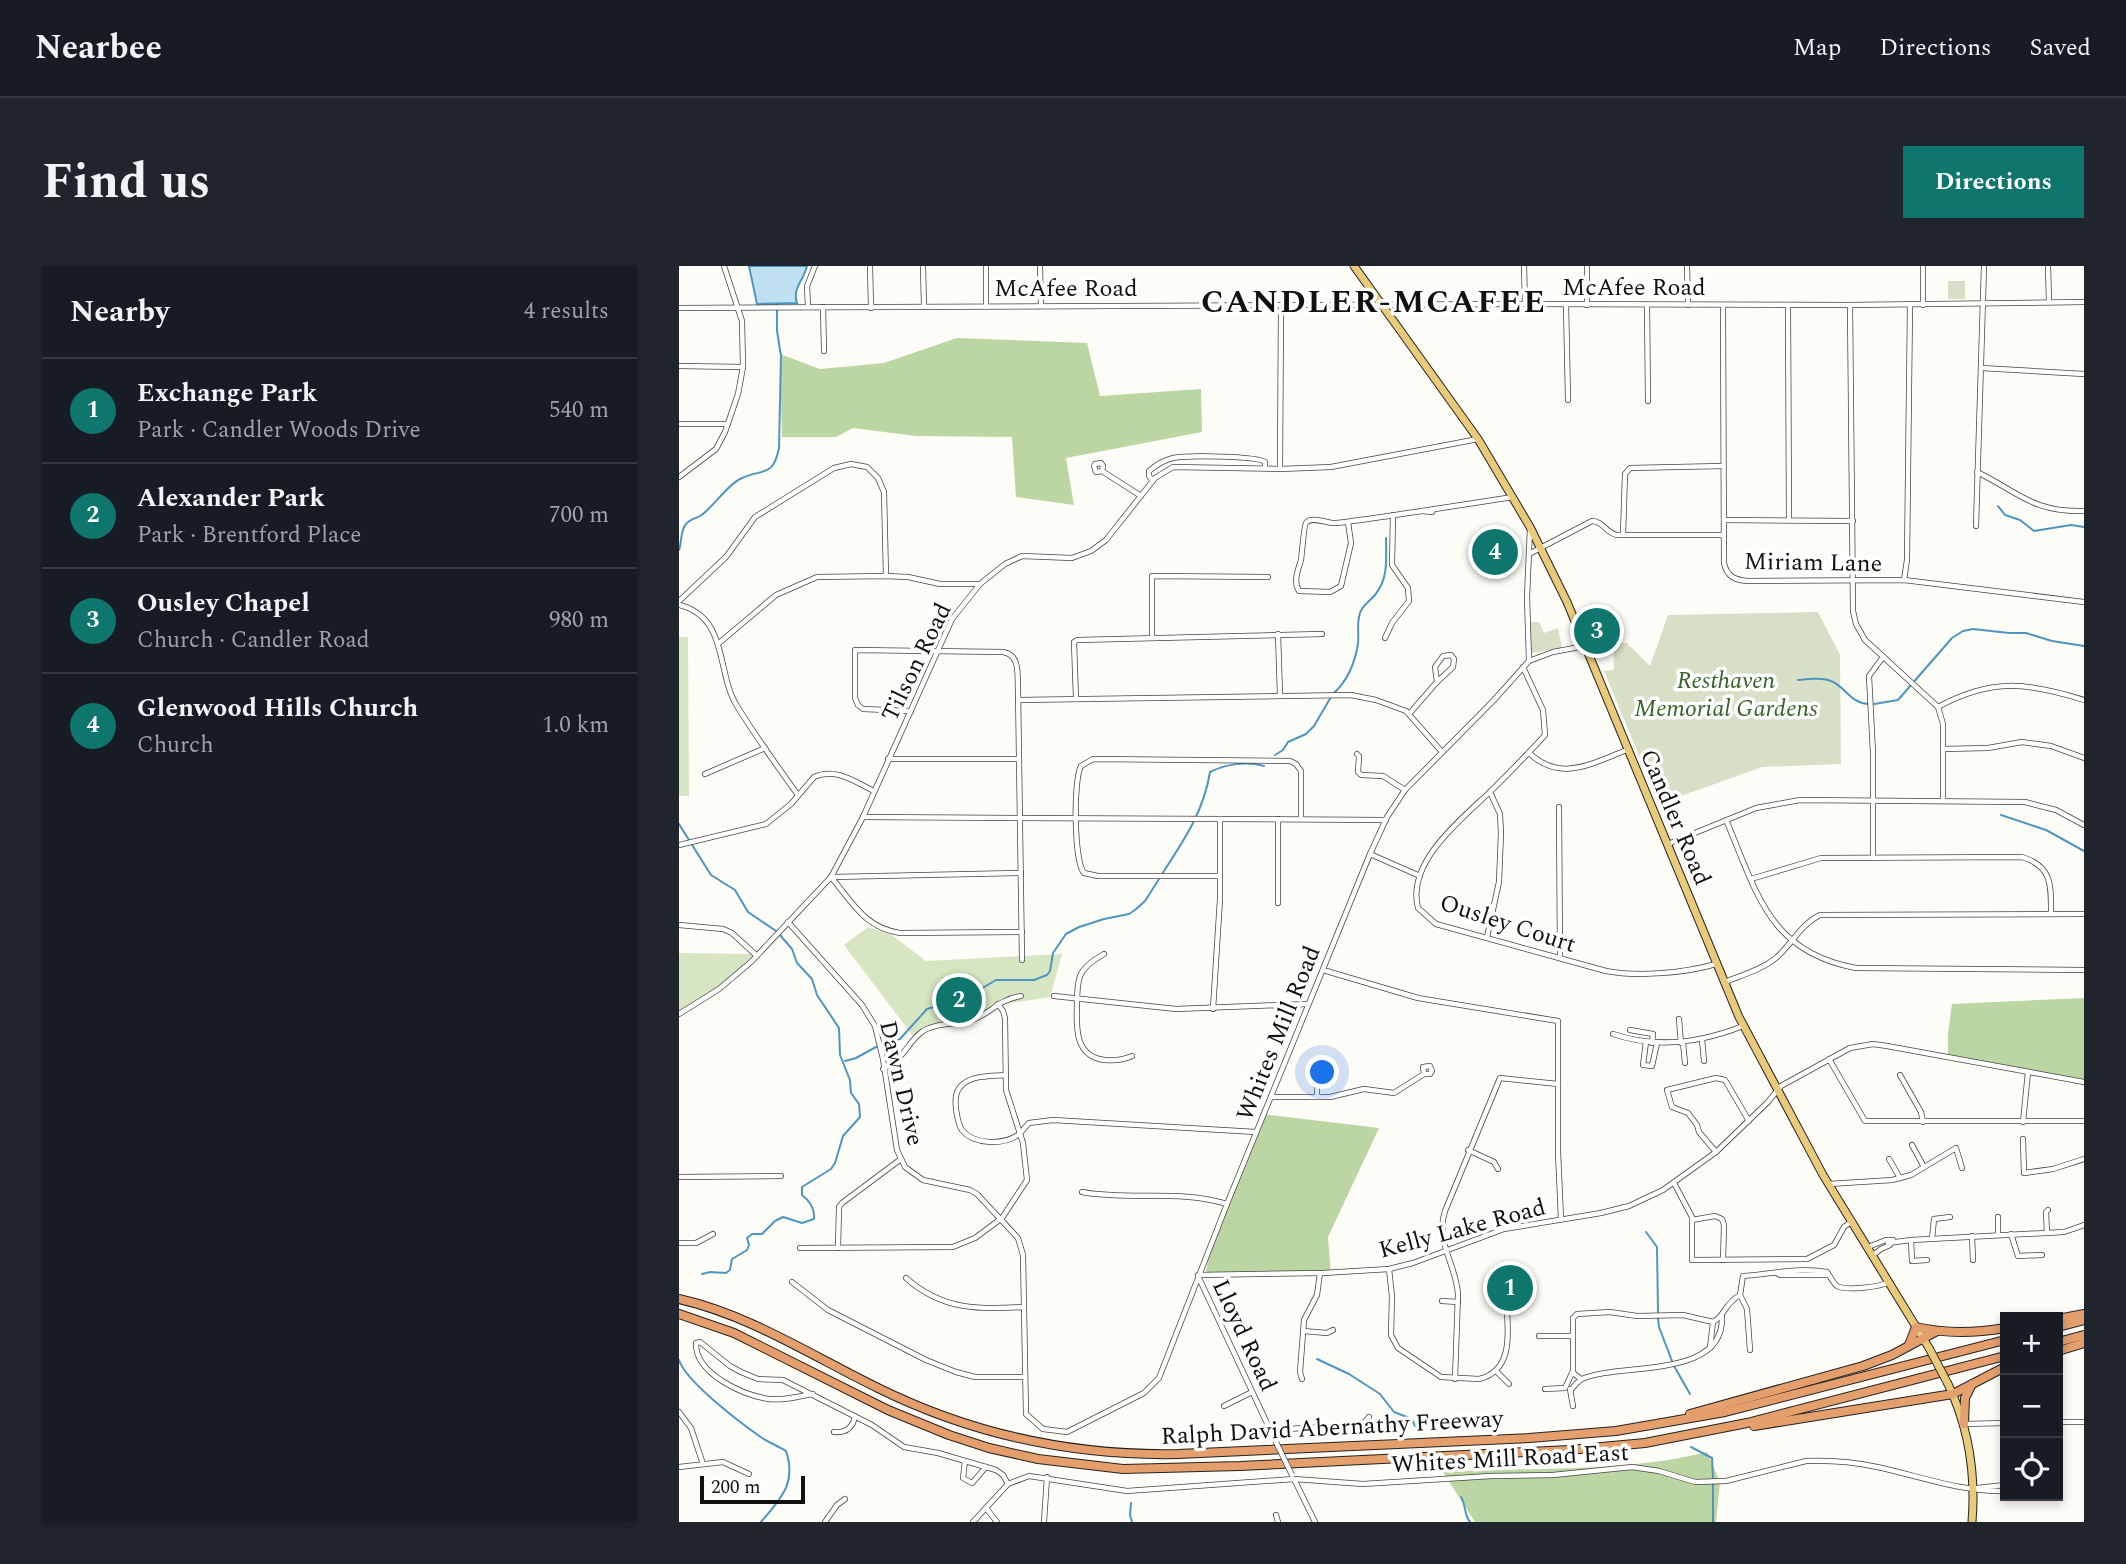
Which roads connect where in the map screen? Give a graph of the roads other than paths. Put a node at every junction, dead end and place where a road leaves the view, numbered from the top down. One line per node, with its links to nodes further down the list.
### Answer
1 (724, 266): 35 (street)
2 (815, 266): 31 (street)
3 (870, 266): 36 (street)
4 (923, 266): 33 (street)
5 (986, 266): 27 (street)
6 (1040, 266): 28 (street)
7 (1354, 266): 30 (main road, Candler Road)
8 (1524, 266): 16 (street)
9 (1587, 266): 20 (street)
10 (1687, 266): 22 (street)
11 (1923, 266): 17 (street)
12 (1984, 266): 18 (street)
13 (2048, 266): 14 (street)
14 (2049, 302): 15 (street, McAfee Road); 18 (street, McAfee Road)
15 (2084, 302)
16 (1525, 304): 19 (street, McAfee Road); 30 (street, McAfee Road)
17 (1923, 304): 18 (street, McAfee Road); 26 (street, McAfee Road)
18 (1983, 304): 40 (street)
19 (1566, 305): 20 (street, McAfee Road); 42 (street)
20 (1587, 305): 21 (street, McAfee Road)
21 (1647, 305): 22 (street, McAfee Road); 43 (street)
22 (1688, 305): 23 (street, McAfee Road)
23 (1723, 305): 24 (street, McAfee Road); 47 (street, Miriam Lane)
24 (1788, 305): 25 (street, McAfee Road); 61 (street)
25 (1850, 305): 26 (street, McAfee Road); 62 (street)
26 (1910, 305): 73 (street)
27 (986, 306): 28 (street, McAfee Road); 33 (street, McAfee Road)
28 (1041, 306): 29 (street, McAfee Road)
29 (1281, 306): 30 (street, McAfee Road); 49 (street)
30 (1383, 306): 46 (main road, Candler Road)
31 (809, 307): 32 (street, McAfee Road); 35 (street, McAfee Road)
32 (823, 307): 36 (street, McAfee Road); 37 (street)
33 (924, 307): 36 (street, McAfee Road)
34 (679, 308): 35 (street, McAfee Road)
35 (737, 308): 39 (street)
36 (871, 308)
37 (824, 351)
38 (679, 366): 39 (street)
39 (743, 367): 45 (street)
40 (1981, 368): 41 (street); 51 (street)
41 (2084, 374)
42 (1568, 400)
43 (1648, 401)
44 (679, 424): 45 (street)
45 (728, 424): 52 (street)
46 (1478, 439): 49 (street, Tilson Road); 56 (main road, Candler Road)
47 (1723, 466): 60 (street, Miriam Lane); 66 (street)
48 (1265, 468): 49 (street, Tilson Road); 53 (street, Tilson Road); 53 (street)
49 (1280, 469)
50 (1102, 471): 54 (street)
51 (1977, 472): 58 (street); 64 (street)
52 (679, 477)
53 (1153, 481): 55 (street, Tilson Road)
54 (1127, 489): 55 (street); 57 (street)
55 (1141, 496): 57 (street, Tilson Road)
56 (1513, 497): 59 (street); 65 (main road, Candler Road)
57 (1136, 501): 74 (street, Tilson Road)
58 (2084, 510)
59 (1393, 515): 63 (street); 80 (street)
60 (1724, 520): 61 (street); 67 (street, Miriam Lane)
61 (1789, 520): 62 (street)
62 (1853, 521): 72 (street)
63 (1348, 522): 63 (street)
64 (1976, 526)
65 (1530, 527): 68 (main road, Candler Road); 69 (street)
66 (1623, 535): 67 (street); 68 (street)
67 (1724, 535): 72 (street, Miriam Lane)
68 (1540, 547): 69 (street); 82 (main road, Candler Road)
69 (1528, 554): 85 (street)
70 (886, 576): 74 (street); 76 (street); 81 (street)
71 (1268, 578): 79 (street)
72 (1851, 579): 73 (street, Miriam Lane); 84 (street)
73 (1904, 580): 75 (street, Miriam Lane)
74 (980, 584): 83 (street, Tilson Road)
75 (2084, 602)
76 (679, 603): 81 (street)
77 (1279, 634): 78 (street); 79 (street); 88 (street)
78 (1322, 634)
79 (1151, 638): 89 (street)
80 (1385, 638)
81 (719, 643): 95 (street)
82 (1586, 646): 85 (street, Whites Mill Road); 97 (main road, Candler Road)
83 (936, 651): 91 (street); 93 (street, Tilson Road); 93 (street)
84 (1883, 657): 92 (street); 109 (street)
85 (1529, 661): 86 (street, Whites Mill Road)
86 (1523, 667): 98 (street, Whites Mill Road); 99 (street, Ousley Court)
87 (1437, 682): 87 (street); 94 (street)
88 (1280, 695): 89 (street); 94 (street)
89 (1076, 699): 91 (street)
90 (2084, 700): 92 (street)
91 (1018, 701): 101 (street)
92 (1938, 707): 96 (street)
93 (911, 710): 103 (street, Tilson Road)
94 (1409, 714): 98 (street)
95 (765, 748): 104 (street); 108 (street)
96 (1944, 749): 102 (street); 110 (street)
97 (1627, 750): 99 (street); 121 (main road, Candler Road)
98 (1442, 752): 105 (street, Whites Mill Road)
99 (1529, 753): 107 (street, Ousley Court)
100 (1357, 754): 105 (street)
101 (1019, 758): 103 (street); 113 (street)
102 (2084, 758)
103 (888, 759): 106 (street, Tilson Road)
104 (705, 774)
105 (1405, 790): 118 (street, Whites Mill Road)
106 (874, 791): 108 (street); 112 (street, Tilson Road)
107 (1490, 792): 127 (street, Ousley Court); 136 (street)
108 (798, 795): 122 (street)
109 (1873, 800): 110 (street); 119 (street); 124 (street)
110 (1943, 800): 120 (street)
111 (1559, 807): 140 (street)
112 (863, 817): 113 (street); 128 (street, Tilson Road)
113 (1020, 817): 114 (street); 125 (street)
114 (1077, 818): 115 (street); 117 (street); 126 (street)
115 (1220, 819): 116 (street); 126 (street)
116 (1278, 819): 117 (street); 130 (street)
117 (1301, 819): 118 (street)
118 (1385, 820): 123 (street, Whites Mill Road)
119 (1725, 820): 121 (street); 129 (street)
120 (2084, 825)
121 (1667, 844): 142 (main road, Candler Road)
122 (679, 845)
123 (1370, 854): 127 (street); 143 (street, Whites Mill Road)
124 (1873, 856): 129 (street); 131 (street)
125 (1021, 873): 128 (street); 135 (street)
126 (1219, 876): 151 (street)
127 (1420, 876): 136 (street, Ousley Court)
128 (831, 877): 133 (street, Tilson Road); 135 (street)
129 (1751, 879): 137 (street)
130 (1277, 903)
131 (2051, 912): 132 (street); 137 (street)
132 (2084, 914)
133 (788, 922): 139 (street, Tilson Road); 164 (street, Dawn Drive)
134 (679, 925): 139 (street)
135 (1022, 932): 141 (street)
136 (1487, 937): 140 (street, Ousley Court)
137 (1791, 941): 144 (street); 145 (street)
138 (1104, 954): 148 (street)
139 (757, 956): 152 (street, Tilson Road)
140 (1560, 958): 142 (street, Ousley Court)
141 (1022, 960)
142 (1716, 964): 145 (main road, Candler Road)
143 (1323, 970): 150 (street, Whites Mill Road); 171 (street)
144 (2084, 970)
145 (1724, 982): 154 (main road, Candler Road)
146 (1021, 996): 149 (street)
147 (1054, 996): 148 (street)
148 (1077, 998): 151 (street); 160 (street)
149 (998, 1004): 164 (street); 167 (street)
150 (1308, 1004): 151 (street); 173 (street, Whites Mill Road)
151 (1213, 1009)
152 (679, 1014)
153 (1679, 1019): 159 (street)
154 (1744, 1025): 157 (street); 172 (main road, Candler Road)
155 (1630, 1030): 158 (street)
156 (1613, 1034): 158 (street)
157 (1702, 1039): 159 (street); 162 (street)
158 (1652, 1043): 158 (street); 159 (street)
159 (1682, 1043): 163 (street)
160 (1132, 1056)
161 (1829, 1059): 165 (street, Kelly Lake Road); 172 (street, Kelly Lake Road); 177 (street)
162 (1704, 1061)
163 (1685, 1063)
164 (883, 1069): 185 (street, Dawn Drive)
165 (2028, 1072): 170 (street, Kelly Lake Road); 178 (street)
166 (1425, 1074): 174 (street)
167 (1006, 1075): 180 (street); 180 (street)
168 (1901, 1075): 177 (street)
169 (1317, 1080): 174 (street)
170 (2084, 1082)
171 (1558, 1084): 183 (street); 202 (street)
172 (1778, 1091): 175 (street, Kelly Lake Road); 195 (main road, Candler Road)
173 (1271, 1097): 174 (street); 179 (street, Whites Mill Road)
174 (1317, 1097)
175 (1749, 1121): 184 (street, Kelly Lake Road); 184 (street)
176 (2084, 1121): 178 (street)
177 (1923, 1122): 178 (street)
178 (2023, 1122)
179 (1256, 1132): 180 (street); 197 (street, Whites Mill Road)
180 (1020, 1134): 201 (street)
181 (2023, 1139): 187 (street)
182 (1912, 1145): 188 (street)
183 (1468, 1150): 189 (street); 218 (street)
184 (1716, 1152): 194 (street, Kelly Lake Road)
185 (901, 1159): 201 (street, Dawn Drive); 217 (street)
186 (1889, 1159): 193 (street)
187 (2084, 1159)
188 (1924, 1167): 190 (street); 193 (street)
189 (1499, 1168)
190 (1962, 1168)
191 (781, 1176): 192 (street)
192 (679, 1177)
193 (1900, 1178): 195 (street)
194 (1674, 1183): 202 (street, Kelly Lake Road); 203 (street)
195 (1828, 1184): 204 (main road, Candler Road)
196 (1082, 1192): 197 (street)
197 (1227, 1204): 226 (street, Whites Mill Road)
198 (2048, 1210): 206 (street)
199 (1950, 1217): 211 (street)
200 (1998, 1217): 209 (street)
201 (1002, 1218): 217 (street); 235 (street, Dawn Drive)
202 (1561, 1219): 218 (street, Kelly Lake Road)
203 (1692, 1220): 221 (street); 221 (street)
204 (1852, 1221): 215 (main road, Candler Road); 221 (street)
205 (2084, 1226): 206 (street)
206 (2047, 1233): 208 (street)
207 (713, 1234): 213 (street)
208 (2011, 1234): 209 (street); 220 (street)
209 (1998, 1235): 210 (street)
210 (1972, 1236): 211 (street); 223 (street)
211 (1932, 1238): 212 (street)
212 (1910, 1240): 214 (street); 222 (street)
213 (679, 1243)
214 (1887, 1243): 215 (street); 219 (street)
215 (1868, 1247): 219 (main road, Candler Road)
216 (800, 1248): 217 (street)
217 (838, 1248)
218 (1445, 1251): 224 (street, Kelly Lake Road); 234 (street)
219 (1873, 1255): 229 (main road, Candler Road)
220 (2042, 1255)
221 (1723, 1260)
222 (1927, 1260)
223 (1973, 1260)
224 (1389, 1269): 225 (street, Kelly Lake Road); 265 (street)
225 (1320, 1273): 226 (street, Kelly Lake Road); 246 (street)
226 (1198, 1275): 271 (street, Lloyd Road); 279 (street, Whites Mill Road)
227 (906, 1278): 235 (street)
228 (792, 1282): 263 (street)
229 (1889, 1282): 231 (street); 243 (main road, Candler Road)
230 (1506, 1295): 261 (street)
231 (1739, 1296): 238 (street); 258 (street)
232 (679, 1299): 285 (highway, Ralph David Abernathy Freeway)
233 (1442, 1301): 234 (street)
234 (1458, 1302): 265 (street)
235 (1024, 1307): 263 (street, Dawn Drive)
236 (679, 1314): 287 (highway, Ralph David Abernathy Freeway)
237 (2084, 1314): 239 (highway)
238 (1722, 1316): 241 (street); 256 (street)
239 (2063, 1318)
240 (2084, 1320): 242 (highway)
241 (1713, 1322): 250 (street); 256 (street)
242 (2063, 1326)
243 (1916, 1327): 247 (highway); 251 (main road, Candler Road); 255 (highway)
244 (2000, 1329): 247 (highway)
245 (1333, 1330): 246 (street)
246 (1303, 1331): 264 (street)
247 (1937, 1331): 251 (highway)
248 (2084, 1335): 253 (highway)
249 (1539, 1336): 250 (street)
250 (1573, 1336): 262 (street)
251 (1923, 1338): 255 (highway); 273 (main road, Candler Road, bridge)
252 (2000, 1341): 285 (highway, Ralph David Abernathy Freeway)
253 (2063, 1341)
254 (2084, 1343): 257 (highway)
255 (1907, 1346): 285 (highway)
256 (1710, 1348): 266 (street)
257 (2063, 1349)
258 (1750, 1350)
259 (2000, 1357): 287 (highway, Ralph David Abernathy Freeway)
260 (2000, 1369): 267 (highway)
261 (1496, 1371): 265 (street); 268 (street)
262 (1573, 1372): 266 (street); 269 (street)
263 (1025, 1377): 279 (street, Dawn Drive)
264 (1302, 1379)
265 (1455, 1379)
266 (1581, 1379): 269 (street)
267 (1975, 1381): 273 (highway); 283 (highway)
268 (1509, 1384)
269 (1569, 1388): 270 (street); 275 (street)
270 (1545, 1389)
271 (1252, 1392): 274 (street); 284 (street, Lloyd Road)
272 (813, 1394): 272 (street); 277 (street)
273 (1953, 1394): 283 (main road, Candler Road); 287 (highway)
274 (1224, 1406)
275 (1573, 1406)
276 (679, 1412): 289 (street)
277 (855, 1416): 286 (street); 288 (street)
278 (1369, 1417): 284 (street)
279 (1031, 1420)
280 (2063, 1422): 281 (street)
281 (2084, 1422)
282 (2000, 1423): 283 (street)
283 (1964, 1424): 297 (main road, Candler Road)
284 (1270, 1430): 294 (street, Lloyd Road, bridge)
285 (1616, 1431)
286 (834, 1432)
287 (1681, 1437)
288 (965, 1461): 290 (street); 290 (street)
289 (703, 1464): 291 (street); 292 (street)
290 (986, 1466): 295 (street)
291 (679, 1467)
292 (749, 1474)
293 (1047, 1477): 294 (street); 295 (street); 305 (street)
294 (1292, 1477): 297 (street, Whites Mill Road East); 307 (street, Lloyd Road)
295 (1008, 1484): 300 (street)
296 (2000, 1485): 297 (street)
297 (1973, 1490): 298 (street); 308 (main road, Candler Road)
298 (2000, 1491)
299 (845, 1499): 302 (street)
300 (986, 1508): 303 (street); 304 (street)
301 (1276, 1515): 306 (street)
302 (825, 1522)
303 (973, 1522)
304 (997, 1522)
305 (1044, 1522)
306 (1278, 1522)
307 (1315, 1522)
308 (1972, 1522)

